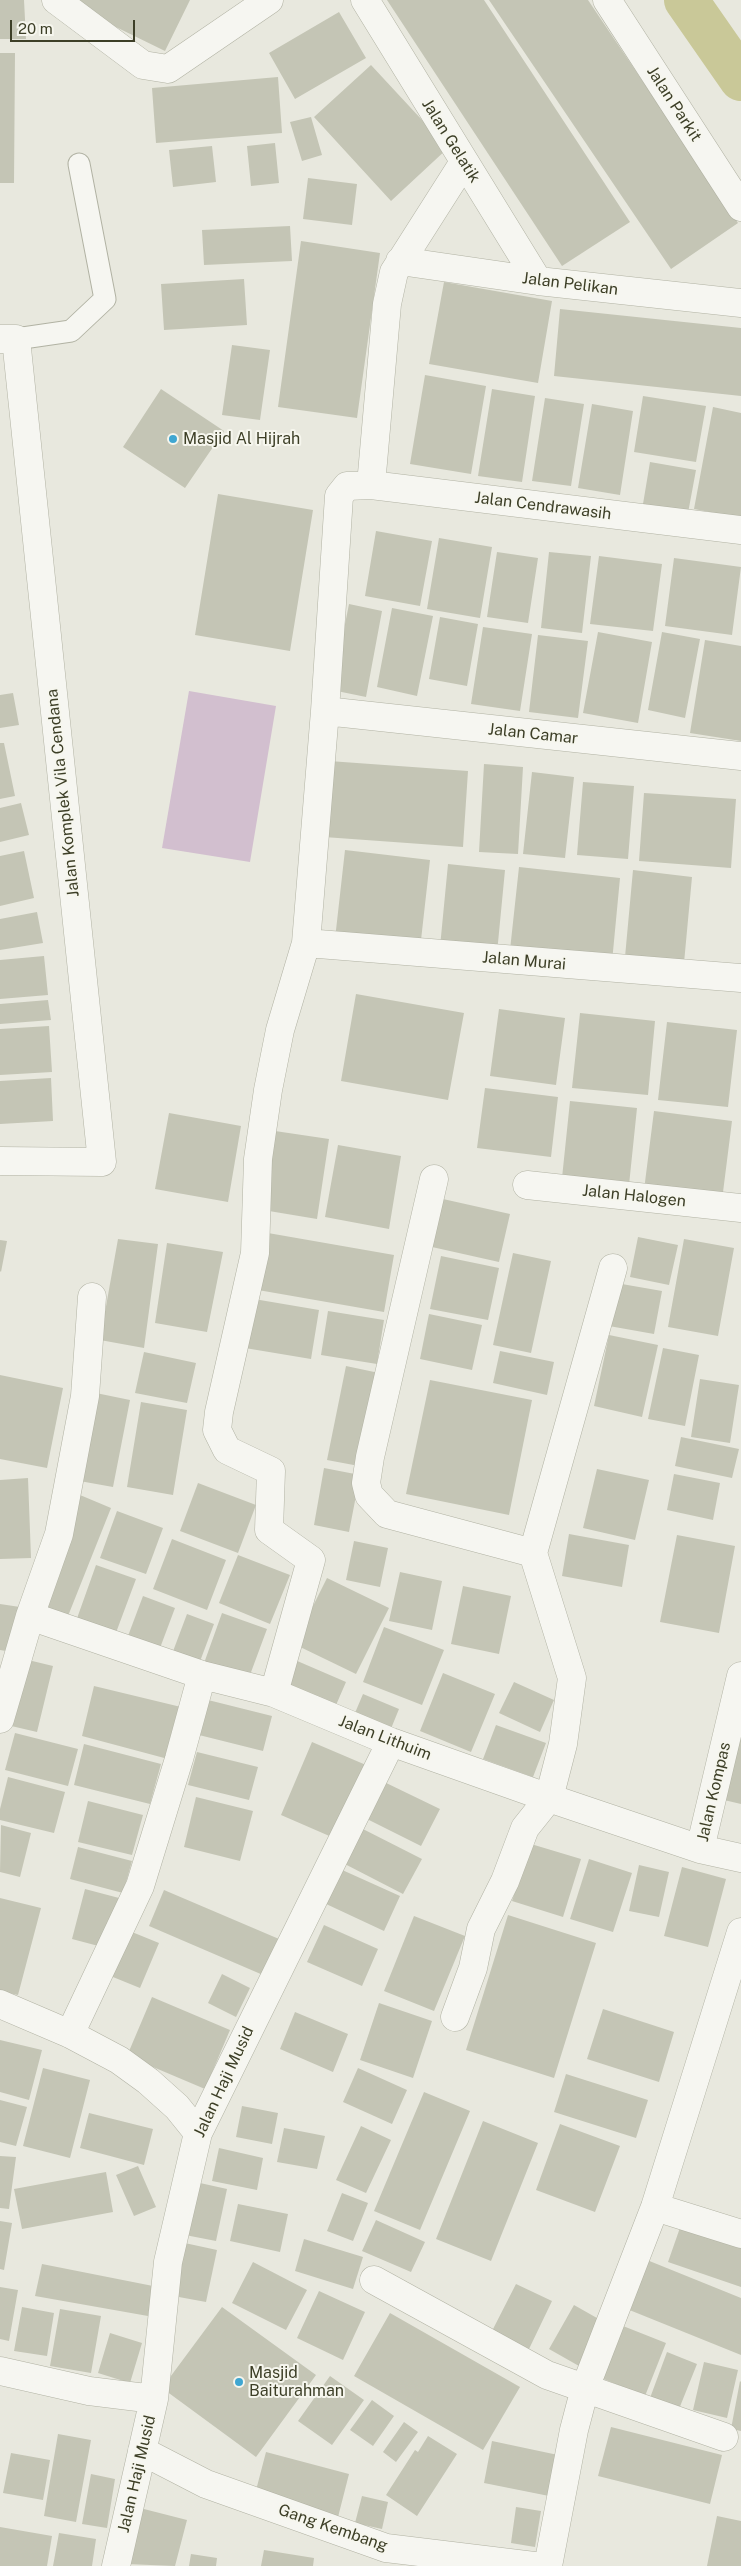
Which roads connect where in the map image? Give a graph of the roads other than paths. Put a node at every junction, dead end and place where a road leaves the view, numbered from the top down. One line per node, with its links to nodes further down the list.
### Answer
1 (56, 0): 2 (street)
2 (269, 0)
3 (365, 0): 5 (street, Jalan Gelatik)
4 (607, 0): 7 (street, Jalan Parkit)
5 (464, 162): 8 (street); 9 (street, Jalan Gelatik)
6 (79, 164): 11 (lane)
7 (741, 207)
8 (400, 261): 9 (street, Jalan Pelikan); 12 (street)
9 (538, 281): 10 (street, Jalan Pelikan)
10 (741, 303)
11 (8, 339): 18 (street, Jalan Komplek Vila Cendana)
12 (371, 485): 13 (street, Jalan Cendrawasih); 14 (street, Jalan Cendrawasih)
13 (741, 530)
14 (325, 711): 15 (street, Jalan Camar); 16 (street)
15 (741, 756)
16 (306, 943): 17 (street, Jalan Murai); 28 (street)
17 (741, 978)
18 (0, 1161)
19 (434, 1179): 24 (street)
20 (527, 1185): 21 (street, Jalan Halogen)
21 (741, 1208)
22 (613, 1268): 24 (street)
23 (92, 1297): 25 (street)
24 (534, 1553): 31 (street)
25 (30, 1616): 26 (street, Jalan Lithuim); 29 (street)
26 (202, 1675): 28 (street, Jalan Lithuim); 37 (street)
27 (741, 1676): 32 (street, Jalan Kompas)
28 (274, 1693): 30 (street, Jalan Lithuim)
29 (0, 1719)
30 (391, 1742): 31 (street, Jalan Lithuim); 38 (street, Jalan Haji Musid)
31 (549, 1798): 32 (street, Jalan Lithuim); 36 (street)
32 (700, 1849): 33 (street, Jalan Lithuim)
33 (741, 1858)
34 (741, 1932): 39 (street)
35 (0, 2004): 37 (street)
36 (455, 2017)
37 (70, 2034): 38 (street)
38 (198, 2133): 44 (street, Jalan Haji Musid)
39 (655, 2207): 40 (street); 43 (street)
40 (741, 2234)
41 (374, 2280): 43 (street)
42 (0, 2371): 44 (street)
43 (585, 2388): 45 (street); 49 (street)
44 (154, 2399): 46 (street, Jalan Haji Musid)
45 (724, 2437)
46 (142, 2450): 47 (street, Jalan Haji Musid); 48 (street, Gang Kembang)
47 (116, 2566)
48 (534, 2566)
49 (548, 2566)

